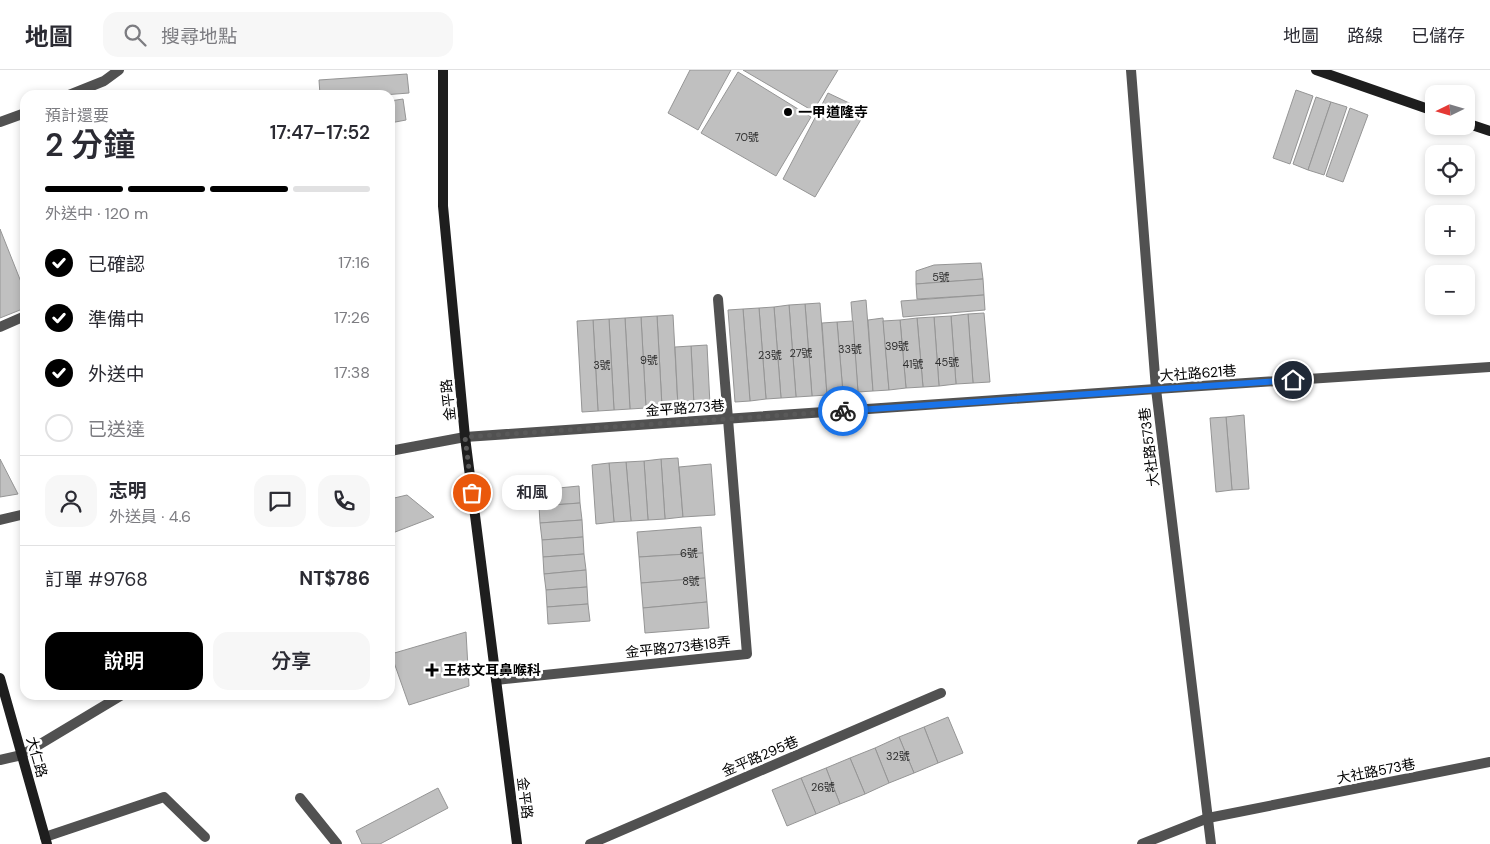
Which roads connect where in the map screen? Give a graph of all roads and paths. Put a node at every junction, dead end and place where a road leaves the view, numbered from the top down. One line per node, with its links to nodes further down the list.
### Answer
1 (119, 70): 5 (street)
2 (443, 70): 18 (street, 金平路)
3 (1131, 70): 15 (street, 大社路573巷)
4 (1316, 70): 6 (street)
5 (82, 90)
6 (1425, 108)
7 (20, 115): 8 (street)
8 (0, 122)
9 (1475, 126): 10 (street)
10 (1490, 131)
11 (718, 299): 17 (street)
12 (20, 318): 13 (street)
13 (0, 327)
14 (1490, 368): 15 (street, 大社路621巷)
15 (1156, 389): 16 (street, 大社路621巷); 30 (street, 大社路573巷)
16 (907, 406): 17 (street, 金平路273巷)
17 (728, 418): 18 (street, 金平路273巷); 23 (street, 金平路273巷18弄)
18 (465, 437): 19 (street, 金平路273巷); 23 (street, 金平路)
19 (395, 450)
20 (20, 515): 21 (street)
21 (0, 520)
22 (0, 678): 26 (street, 大仁路)
23 (496, 680): 34 (street, 金平路)
24 (941, 693): 35 (street, 金平路295巷)
25 (114, 700): 26 (street)
26 (22, 755): 27 (street); 32 (street, 大仁路)
27 (0, 760)
28 (1490, 762): 30 (street, 大社路573巷)
29 (300, 798): 33 (street)
30 (1208, 818): 36 (street, 大社路573巷); 37 (street)
31 (205, 837): 32 (street)
32 (46, 840)
33 (338, 844)
34 (517, 844)
35 (590, 844)
36 (1142, 844)
37 (1211, 844)

